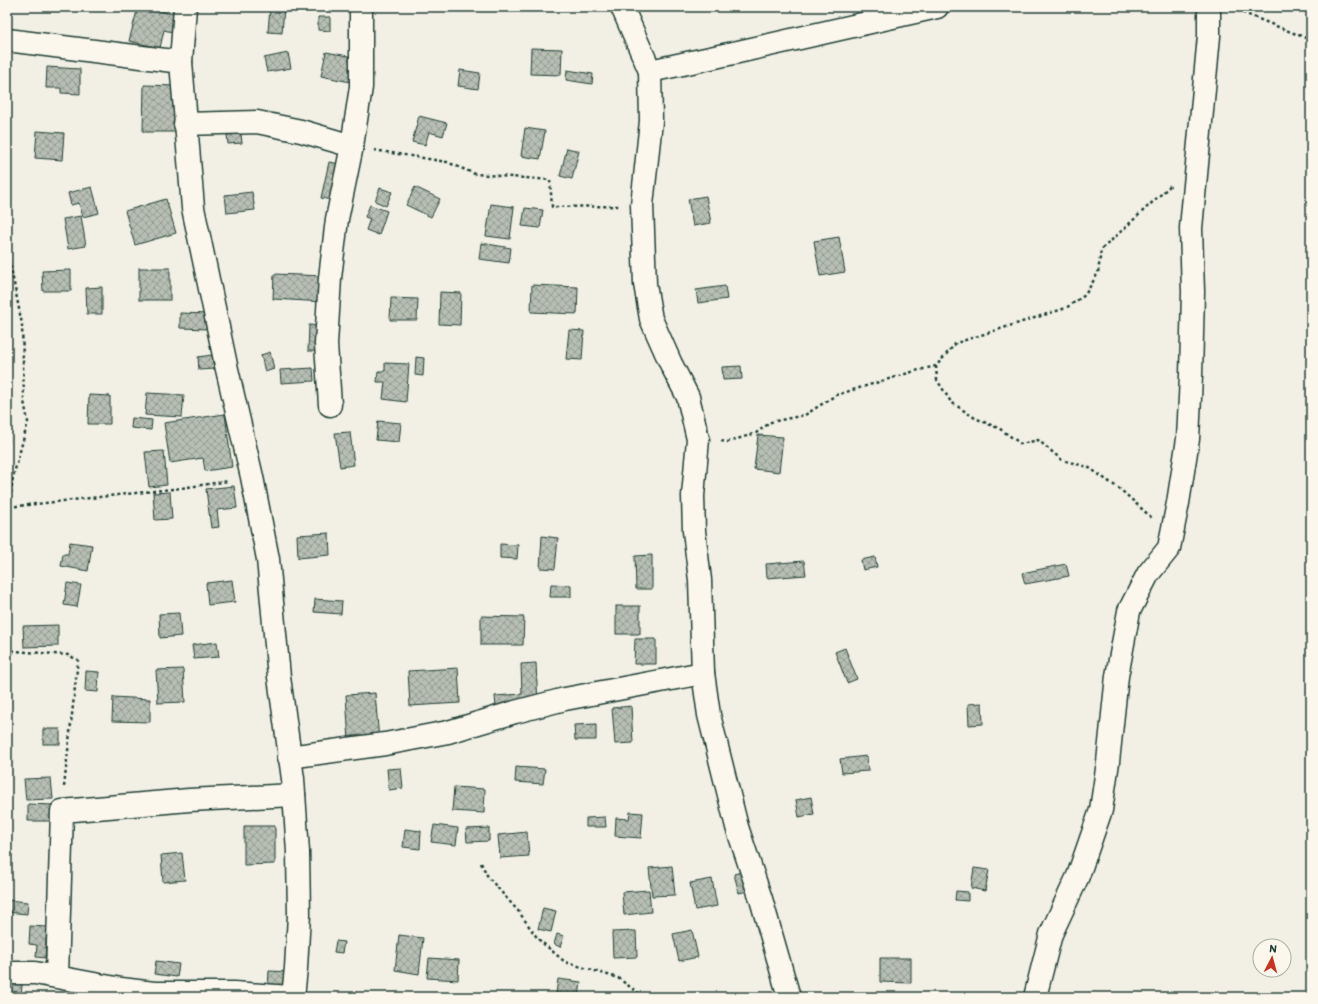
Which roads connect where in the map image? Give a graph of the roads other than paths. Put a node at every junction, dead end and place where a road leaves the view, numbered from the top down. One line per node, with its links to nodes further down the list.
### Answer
1 (185, 7): 7 (street)
2 (361, 7): 10 (street)
3 (622, 7): 8 (street)
4 (937, 7): 8 (street)
5 (1209, 7): 19 (street)
6 (7, 40): 7 (street)
7 (181, 62): 9 (street)
8 (650, 71): 12 (street)
9 (186, 124): 10 (street); 13 (street)
10 (352, 146): 11 (street)
11 (330, 405)
12 (703, 673): 13 (street); 18 (street)
13 (289, 756): 14 (street)
14 (294, 795): 16 (street); 17 (street)
15 (7, 973): 16 (street)
16 (57, 976): 17 (street)
17 (291, 997)
18 (788, 997)
19 (1035, 997)

